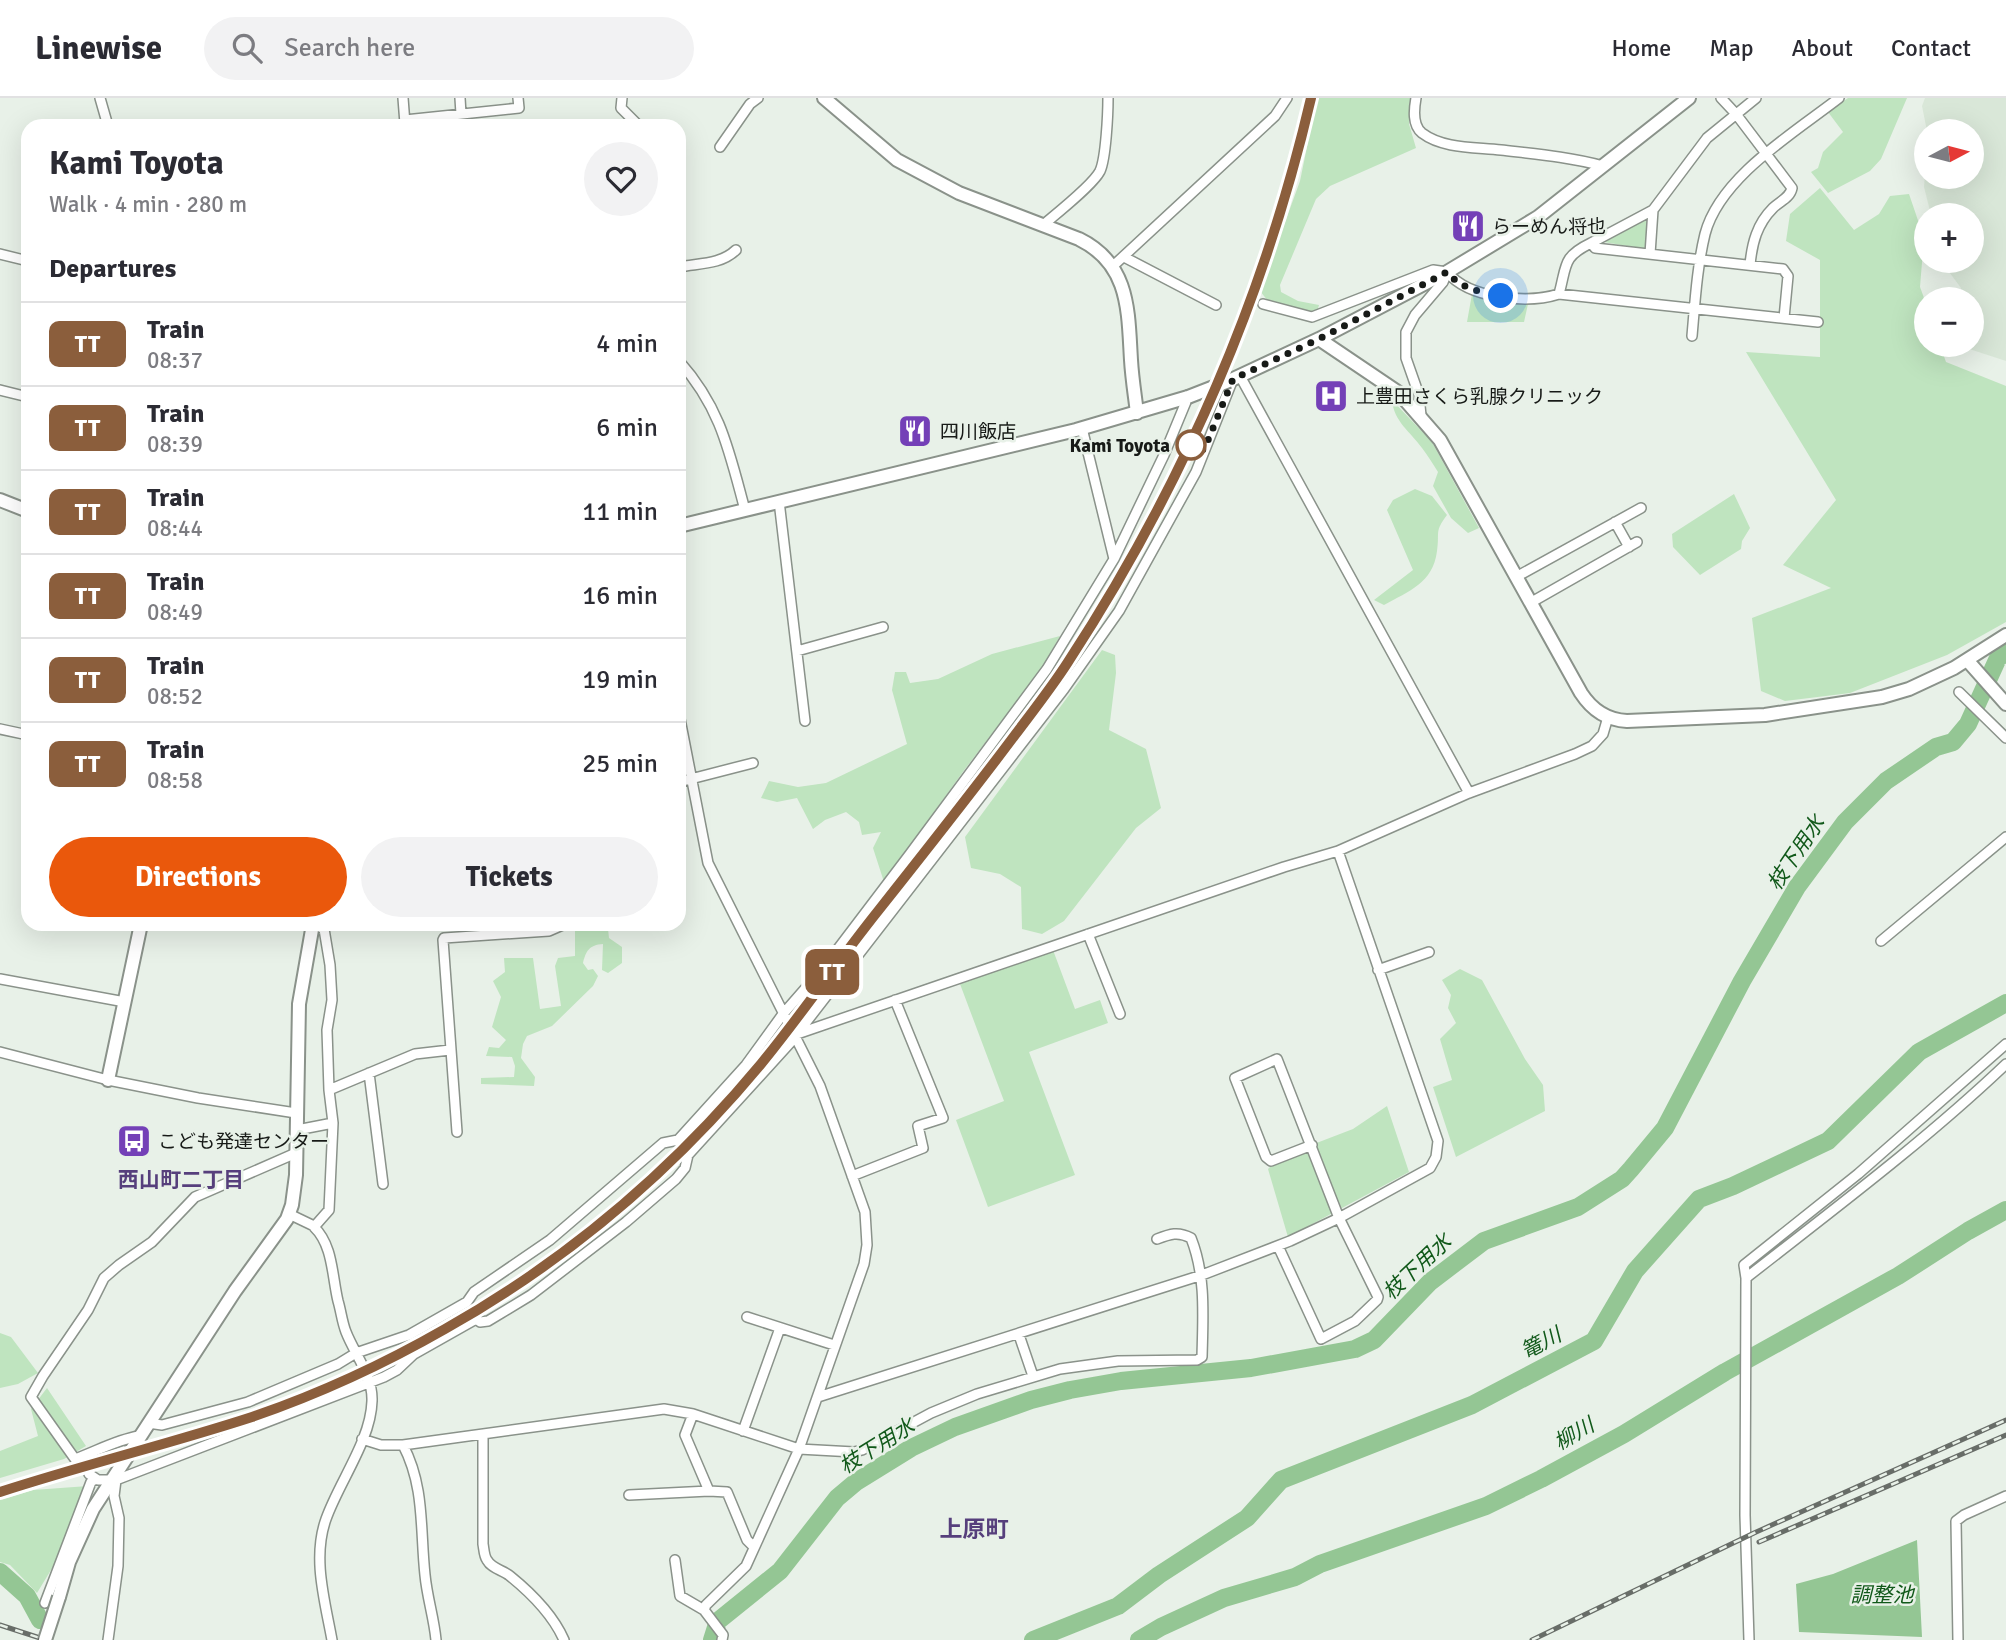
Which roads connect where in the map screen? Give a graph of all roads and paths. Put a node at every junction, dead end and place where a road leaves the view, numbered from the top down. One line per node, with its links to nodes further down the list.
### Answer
1 (100, 98): 17 (street)
2 (403, 98): 18 (street)
3 (460, 98): 15 (street)
4 (518, 98): 15 (street)
5 (622, 98): 20 (street)
6 (758, 98): 21 (street)
7 (824, 98): 25 (street)
8 (1108, 98): 25 (street)
9 (1287, 98): 30 (street)
10 (1416, 98): 23 (street)
11 (1689, 98): 23 (street)
12 (1721, 98): 16 (street)
13 (1756, 98): 16 (street)
14 (1839, 98): 22 (street)
15 (461, 114): 19 (street)
16 (1736, 114): 22 (street); 24 (street)
17 (106, 119)
18 (405, 119)
19 (430, 119)
20 (632, 119)
21 (720, 147)
22 (1767, 154): 32 (street); 33 (street)
23 (1603, 166): 36 (street)
24 (1653, 209): 26 (street); 29 (street)
25 (1043, 225): 35 (street)
26 (1591, 243): 29 (street); 37 (street)
27 (736, 250): 34 (street)
28 (0, 254): 31 (street)
29 (1650, 254): 32 (street)
30 (1125, 257): 35 (street); 39 (street)
31 (21, 259)
32 (1701, 259): 33 (street); 40 (street)
33 (1750, 265): 41 (street)
34 (686, 266)
35 (1113, 267): 50 (street)
36 (1447, 272): 37 (street); 38 (street); 44 (street); 51 (street)
37 (1559, 294): 40 (street)
38 (1263, 303)
39 (1216, 305)
40 (1694, 310): 41 (street); 43 (street)
41 (1784, 318): 42 (street)
42 (1818, 322)
43 (1692, 336)
44 (1319, 339): 46 (street); 51 (street)
45 (686, 369): 57 (street)
46 (1234, 379): 49 (street, bridge); 78 (street); 94 (street)
47 (0, 390): 48 (street)
48 (21, 395)
49 (1188, 397): 50 (street); 60 (street)
50 (1137, 414): 52 (street)
51 (1421, 416): 61 (street)
52 (1082, 428): 54 (street); 60 (street)
53 (0, 500): 55 (street)
54 (779, 500): 57 (street); 65 (street)
55 (21, 508)
56 (1641, 508): 58 (street)
57 (745, 510): 59 (street)
58 (1615, 522): 61 (street); 62 (street)
59 (686, 524)
60 (1114, 559): 92 (street)
61 (1516, 577): 62 (street)
62 (1530, 603): 69 (street)
63 (883, 627): 65 (street)
64 (2006, 635): 66 (street)
65 (797, 651): 70 (street)
66 (1967, 660): 68 (street); 69 (street)
67 (1959, 692): 73 (street)
68 (2006, 704)
69 (1608, 717): 78 (street)
70 (805, 721)
71 (0, 729): 72 (street)
72 (21, 733)
73 (2006, 738)
74 (753, 763): 76 (street)
75 (686, 764): 76 (street)
76 (690, 779): 77 (street); 92 (street)
77 (686, 780)
78 (1469, 793): 80 (street)
79 (2006, 837): 86 (street)
80 (1338, 851): 85 (street); 88 (street)
81 (140, 931): 91 (street)
82 (312, 931): 102 (street)
83 (324, 931): 101 (street)
84 (484, 931): 96 (street)
85 (1088, 934): 90 (street); 93 (street)
86 (1881, 942)
87 (1429, 952): 88 (street)
88 (1378, 970): 111 (street)
89 (0, 979): 91 (street)
90 (895, 1000): 94 (street); 108 (street)
91 (125, 1002): 100 (street)
92 (783, 1014): 94 (street); 121 (street)
93 (1120, 1014)
94 (796, 1034): 108 (street); 123 (street)
95 (2006, 1044): 116 (street)
96 (450, 1050): 99 (street); 105 (street)
97 (0, 1052): 100 (street)
98 (2006, 1064): 116 (street)
99 (369, 1073): 101 (street); 109 (street)
100 (108, 1080): 102 (street)
101 (329, 1090): 103 (street)
102 (296, 1113): 104 (street)
103 (333, 1123): 104 (street); 112 (street)
104 (297, 1129): 107 (street)
105 (457, 1132)
106 (1312, 1145): 106 (street); 111 (street)
107 (296, 1153): 110 (street); 133 (street)
108 (852, 1176): 120 (street)
109 (383, 1184)
110 (289, 1214): 112 (street); 126 (street)
111 (1339, 1217): 114 (street); 114 (street)
112 (314, 1227): 121 (street)
113 (1157, 1239): 115 (street)
114 (1278, 1246): 115 (street)
115 (1202, 1275): 119 (street); 122 (street)
116 (1746, 1279): 149 (street)
117 (747, 1317): 118 (street)
118 (780, 1328): 120 (street); 127 (street)
119 (1019, 1335): 122 (street); 124 (street)
120 (834, 1345): 124 (street)
121 (356, 1353): 123 (street); 126 (street)
122 (1034, 1376): 132 (street)
123 (370, 1382): 130 (street); 135 (street)
124 (818, 1397): 132 (street)
125 (693, 1414): 127 (street); 128 (street); 136 (street)
126 (148, 1423): 129 (street)
127 (743, 1431): 132 (street)
128 (483, 1434): 131 (street); 148 (street)
129 (139, 1436): 133 (street); 135 (street)
130 (362, 1439): 131 (street); 146 (street)
131 (403, 1445): 147 (street)
132 (799, 1449): 139 (street)
133 (85, 1455): 134 (street)
134 (96, 1479): 135 (street); 141 (street)
135 (114, 1480): 144 (street, bridge); 145 (street)
136 (709, 1491): 137 (street); 139 (street)
137 (629, 1495)
138 (2006, 1497): 150 (street)
139 (754, 1547): 142 (street)
140 (675, 1560): 142 (street)
141 (45, 1603)
142 (706, 1614): 143 (street)
143 (721, 1636)
144 (45, 1640)
145 (108, 1640)
146 (332, 1640)
147 (436, 1640)
148 (564, 1640)
149 (1749, 1640)
150 (1958, 1640)

